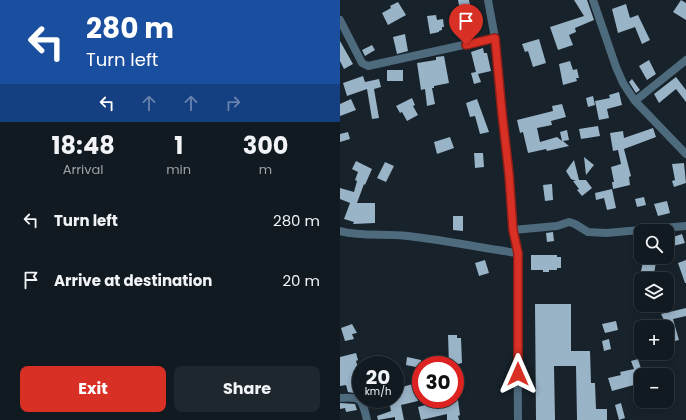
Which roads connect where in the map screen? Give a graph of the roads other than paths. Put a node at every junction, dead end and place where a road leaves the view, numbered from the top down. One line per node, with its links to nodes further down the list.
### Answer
1 (488, 0): 4 (street)
2 (593, 0): 6 (street)
3 (340, 20): 4 (street)
4 (495, 38): 9 (street)
5 (686, 60): 6 (street)
6 (635, 101): 7 (street)
7 (686, 154)
8 (686, 226): 9 (street)
9 (513, 230): 11 (street)
10 (340, 231): 11 (street)
11 (518, 253): 14 (street)
12 (340, 398): 13 (street)
13 (367, 420)
14 (518, 420)

